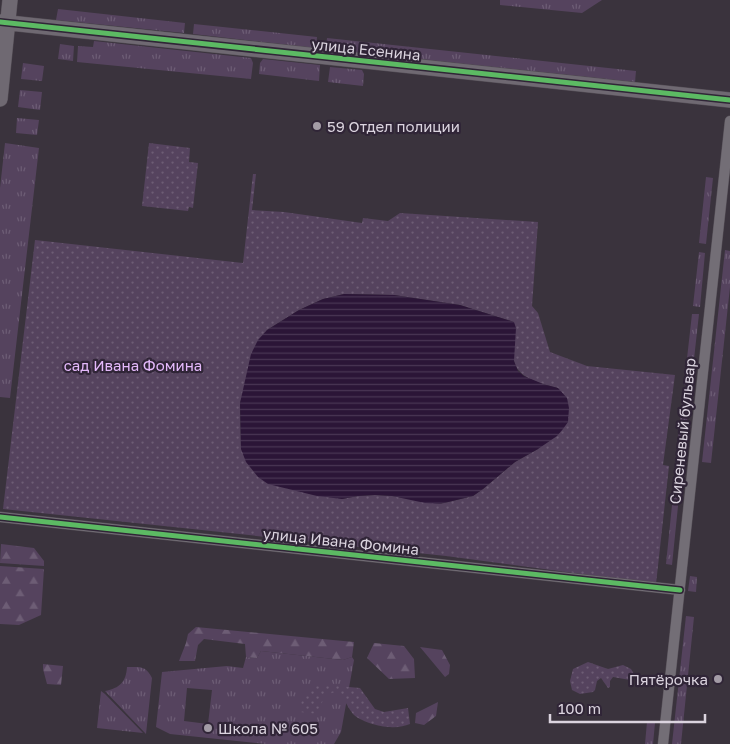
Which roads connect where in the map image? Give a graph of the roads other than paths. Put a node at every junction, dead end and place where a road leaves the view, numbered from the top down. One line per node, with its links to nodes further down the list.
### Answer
1 (10, 0): 2 (street)
2 (4, 23): 3 (street); 4 (street, улица Есенина)
3 (0, 100)
4 (730, 100)
5 (730, 121): 7 (street, Сиреневый бульвар)
6 (0, 517): 7 (street, улица Ивана Фомина)
7 (680, 590): 8 (street, Сиреневый бульвар)
8 (663, 744)

